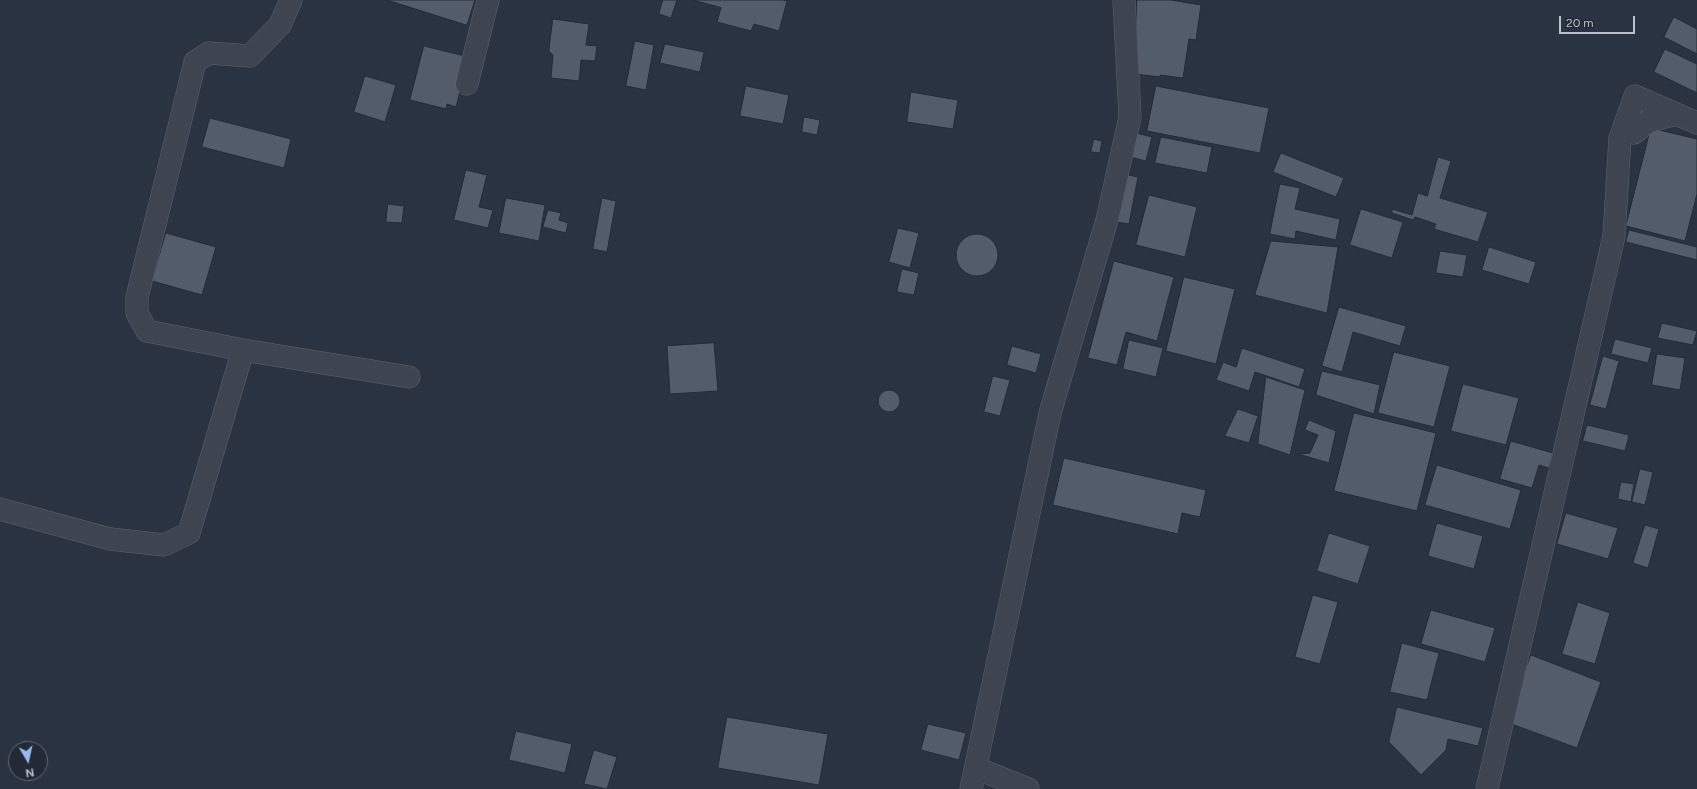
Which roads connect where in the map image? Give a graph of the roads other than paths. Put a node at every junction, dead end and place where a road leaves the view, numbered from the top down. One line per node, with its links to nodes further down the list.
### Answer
1 (291, 0): 8 (street)
2 (488, 0): 4 (street)
3 (1124, 0): 11 (street)
4 (467, 84)
5 (1676, 114): 6 (street); 7 (street); 14 (street)
6 (1697, 123)
7 (1634, 133)
8 (243, 350): 9 (street); 10 (street)
9 (409, 377)
10 (0, 509)
11 (976, 768): 12 (street); 13 (street)
12 (971, 789)
13 (1028, 789)
14 (1487, 789)

